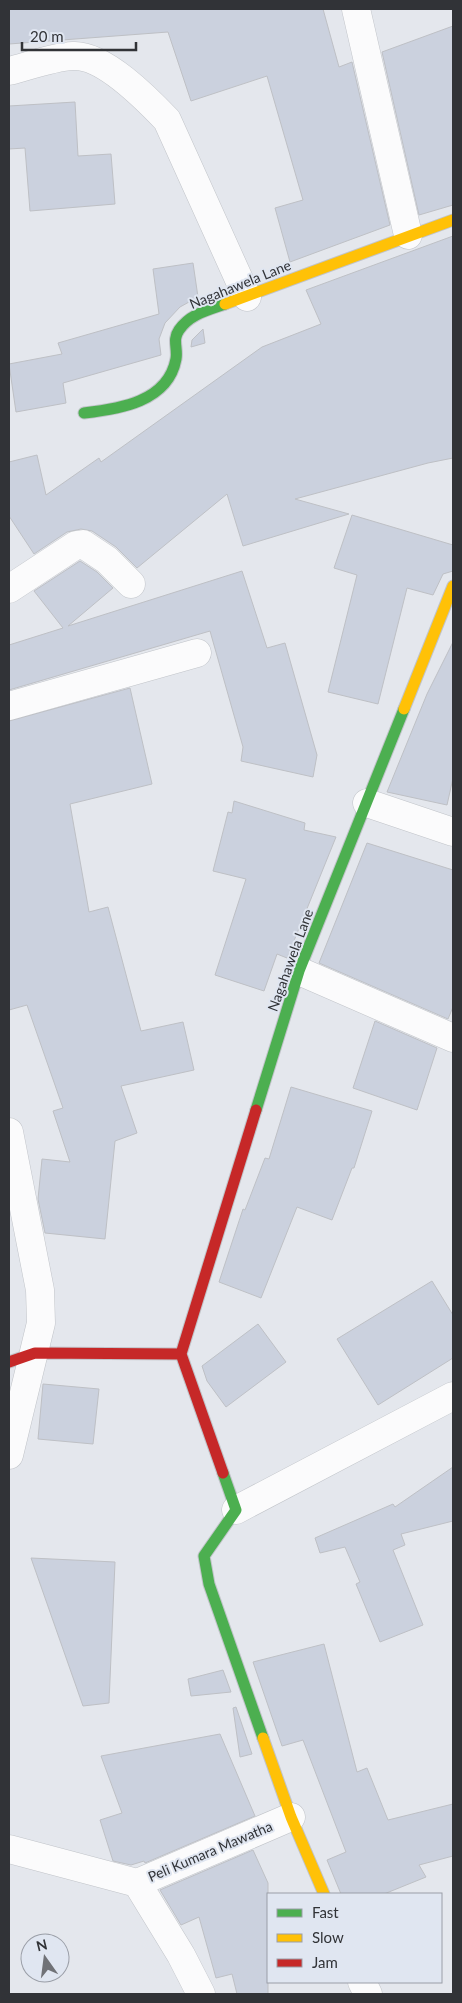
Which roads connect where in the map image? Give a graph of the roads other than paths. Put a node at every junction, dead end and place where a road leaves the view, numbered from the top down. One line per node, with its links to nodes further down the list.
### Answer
1 (356, 9): 4 (street)
2 (9, 70): 5 (street)
3 (453, 220): 4 (street, Nagahawela Lane)
4 (408, 235): 5 (street, Nagahawela Lane)
5 (247, 297): 6 (street, Nagahawela Lane)
6 (84, 413)
7 (131, 584): 9 (street)
8 (453, 586): 12 (street, Nagahawela Lane)
9 (9, 588)
10 (197, 653): 11 (street)
11 (9, 706)
12 (367, 802): 13 (street); 14 (street, Nagahawela Lane)
13 (453, 832)
14 (299, 971): 15 (street); 18 (street, Nagahawela Lane)
15 (453, 1038)
16 (9, 1132): 17 (street)
17 (34, 1353): 18 (street); 19 (street); 21 (street)
18 (181, 1354): 22 (street)
19 (9, 1362)
20 (453, 1396): 22 (street)
21 (9, 1455)
22 (236, 1510): 23 (street)
23 (291, 1817): 25 (street, Peli Kumara Mawatha); 26 (street)
24 (9, 1849): 25 (street)
25 (137, 1883): 27 (street, Peli Kumara Mawatha)
26 (324, 1893)
27 (201, 1994)

